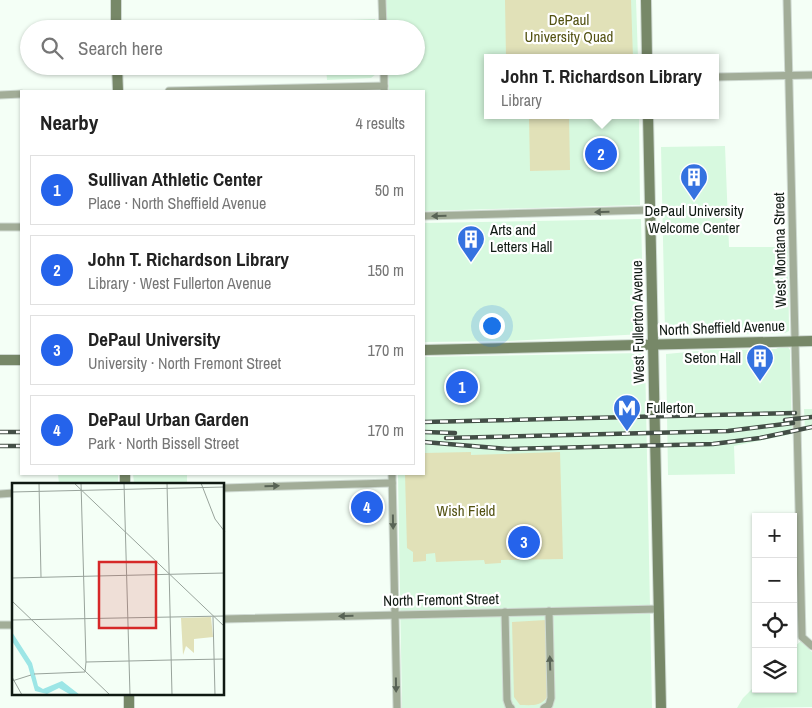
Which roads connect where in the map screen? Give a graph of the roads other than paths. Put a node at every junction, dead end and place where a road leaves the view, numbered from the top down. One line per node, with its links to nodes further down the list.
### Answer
1 (116, 0): 5 (main road)
2 (382, 0): 6 (street)
3 (646, 0): 7 (main road)
4 (787, 0): 10 (street, West Montana Street)
5 (116, 20)
6 (383, 20)
7 (647, 54)
8 (117, 75): 14 (main road)
9 (384, 75): 13 (street)
10 (789, 75): 11 (street); 12 (street); 23 (street, West Montana Street)
11 (812, 75)
12 (719, 77)
13 (384, 88): 15 (street)
14 (118, 90)
15 (241, 90)
16 (20, 94): 17 (street)
17 (0, 95)
18 (648, 119): 19 (main road, West Fullerton Avenue)
19 (651, 210): 20 (street, one-way to 20); 25 (main road, West Fullerton Avenue)
20 (425, 216)
21 (20, 227): 22 (street)
22 (0, 228)
23 (796, 341): 24 (main road, North Sheffield Avenue); 25 (main road, North Sheffield Avenue); 37 (street, West Montana Street)
24 (812, 341)
25 (654, 345): 26 (main road, North Sheffield Avenue); 32 (main road, West Fullerton Avenue)
26 (425, 350)
27 (0, 360): 28 (main road)
28 (20, 360)
29 (392, 475): 30 (street)
30 (392, 483): 31 (street, one-way to 30); 35 (street, one-way to 35)
31 (225, 488)
32 (659, 609): 33 (street, North Fremont Street); 41 (main road, West Fullerton Avenue)
33 (549, 611): 34 (street, North Fremont Street); 40 (street, one-way to 33)
34 (505, 612): 35 (street, North Fremont Street); 39 (street)
35 (395, 615): 36 (street, North Fremont Street, one-way to 36); 38 (street, one-way to 38)
36 (225, 619)
37 (812, 646)
38 (397, 708)
39 (511, 708)
40 (544, 708)
41 (661, 708)

